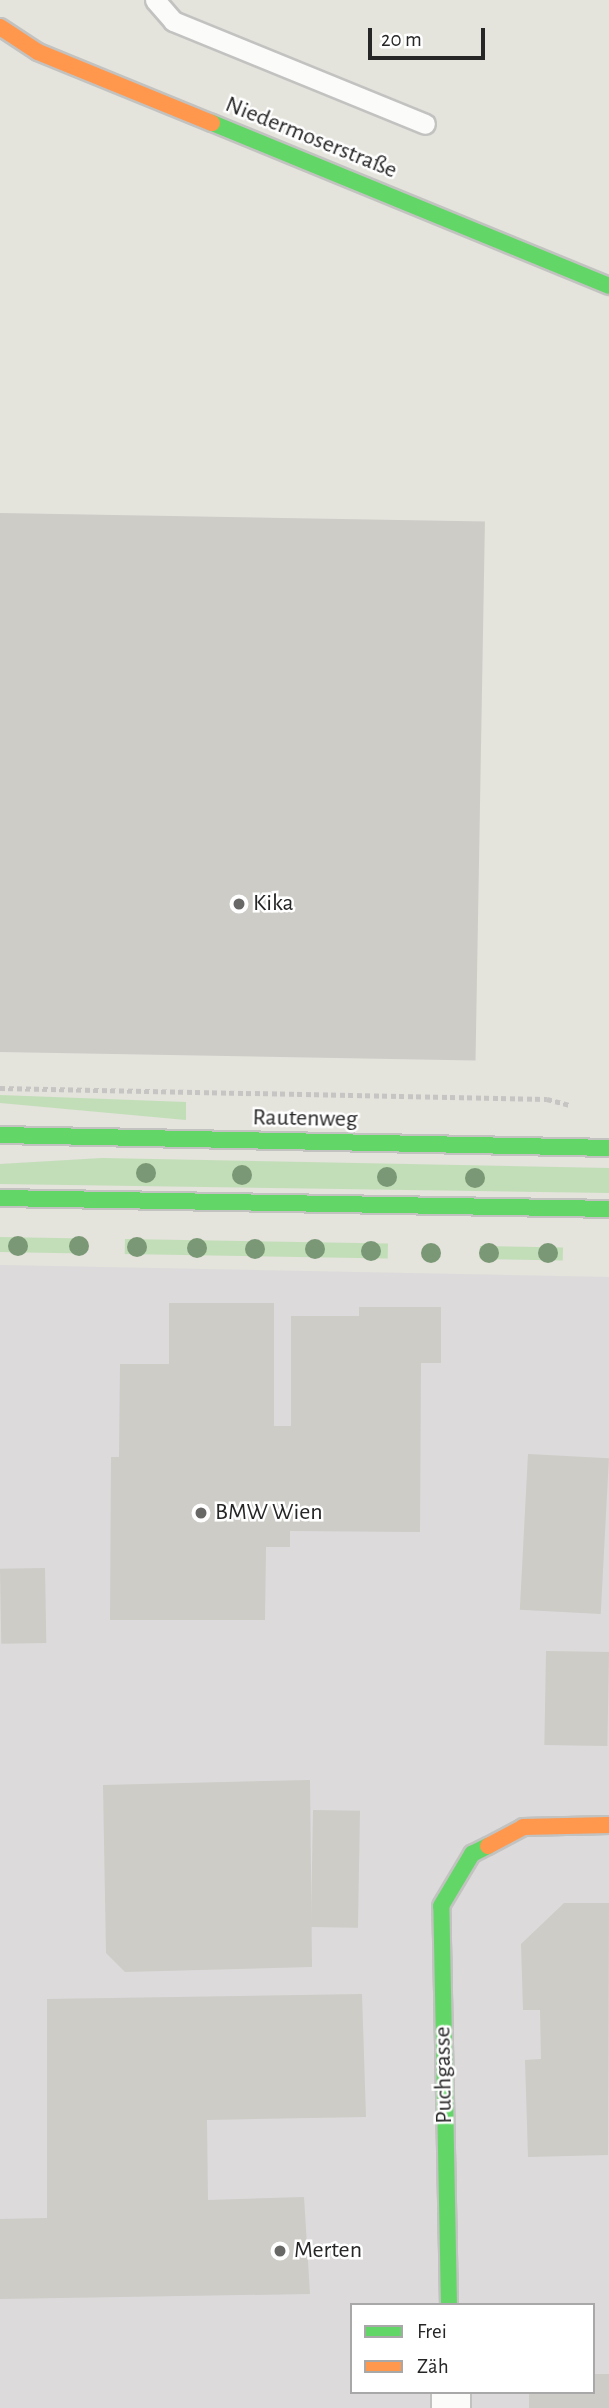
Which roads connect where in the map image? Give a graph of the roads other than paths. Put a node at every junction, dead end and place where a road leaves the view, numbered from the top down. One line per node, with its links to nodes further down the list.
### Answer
1 (155, 0): 3 (lane)
2 (0, 27): 4 (street, Niedermoserstraße)
3 (425, 124)
4 (609, 286)
5 (0, 1135): 6 (street, Rautenweg)
6 (609, 1148)
7 (0, 1198): 8 (street)
8 (609, 1209)
9 (609, 1825): 10 (street, Puchgasse)
10 (449, 2303)

